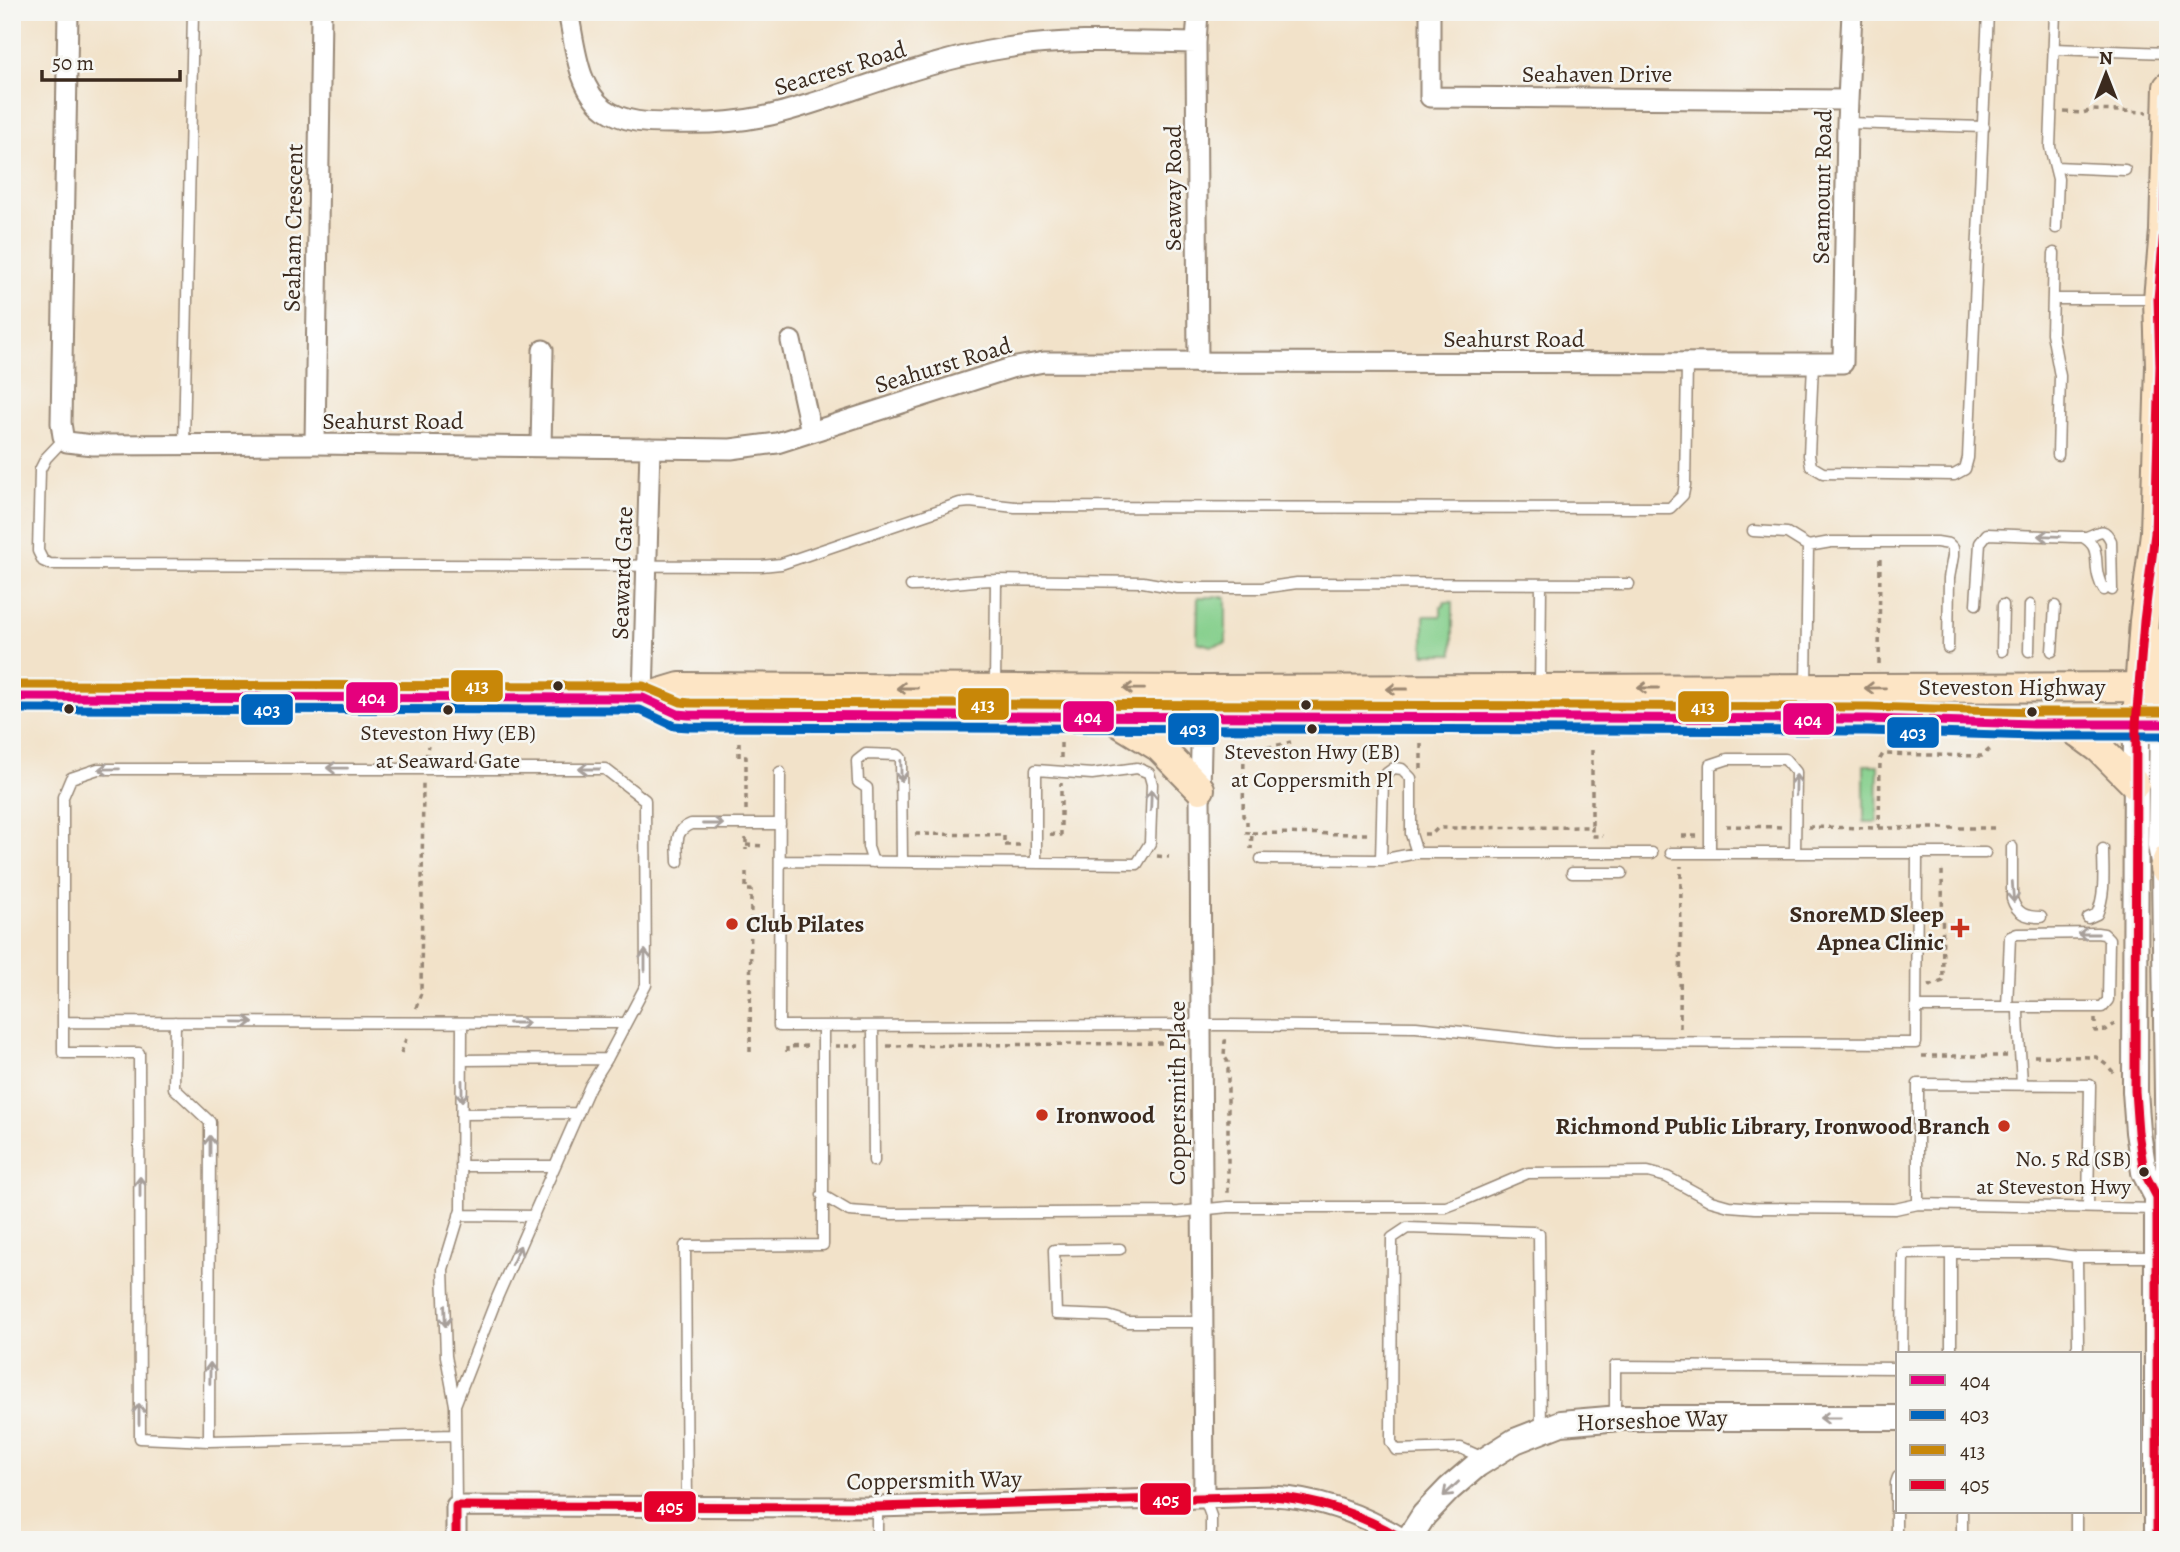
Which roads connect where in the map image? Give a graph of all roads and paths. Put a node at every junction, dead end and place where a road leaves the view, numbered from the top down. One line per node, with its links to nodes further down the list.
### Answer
1 (68, 12): 33 (street)
2 (193, 12): 34 (lane)
3 (321, 12): 35 (street, Seaham Crescent)
4 (568, 12): 10 (street, Seacrest Road)
5 (1198, 12): 10 (street, Seaway Road)
6 (1430, 12): 14 (street, Seahaven Drive)
7 (1852, 12): 14 (street, Seamount Road)
8 (1988, 12): 18 (lane)
9 (2055, 12): 11 (lane)
10 (1196, 43): 28 (street, Seaway Road)
11 (2053, 49): 12 (lane); 15 (lane)
12 (2168, 53)
13 (2168, 87): 23 (main road)
14 (1848, 100): 17 (street, Seamount Road)
15 (2052, 112): 16 (path); 19 (lane)
16 (2151, 112)
17 (1847, 123): 18 (lane); 29 (street, Seamount Road)
18 (1984, 127): 31 (lane)
19 (2055, 167): 20 (lane); 21 (lane)
20 (2125, 170)
21 (2056, 228)
22 (2054, 253): 24 (lane)
23 (2165, 265): 25 (main road)
24 (2053, 299): 25 (lane); 38 (lane)
25 (2158, 299): 64 (main road)
26 (791, 341): 32 (street)
27 (543, 350): 36 (street)
28 (1198, 363): 30 (street, Seahurst Road); 32 (street, Seahurst Road)
29 (1843, 363): 31 (street, Seahurst Road)
30 (1687, 364): 31 (street, Seahurst Road); 43 (lane)
31 (1813, 364)
32 (811, 432): 37 (street, Seahurst Road)
33 (64, 439): 34 (street, Seahurst Road); 43 (lane)
34 (184, 444): 35 (street, Seahurst Road)
35 (315, 444): 36 (street, Seahurst Road)
36 (541, 446): 37 (street, Seahurst Road)
37 (650, 448): 43 (street, Seaward Gate)
38 (2058, 455)
39 (1753, 531): 42 (lane)
40 (2083, 537): 40 (lane); 48 (lane, one-way to 48)
41 (1880, 542): 42 (lane); 53 (lane); 57 (path)
42 (1808, 546): 60 (lane)
43 (647, 565): 63 (street, Seaward Gate)
44 (996, 580): 45 (lane); 47 (lane); 58 (lane)
45 (1541, 584): 46 (lane); 59 (lane)
46 (1629, 584)
47 (911, 586)
48 (1976, 604)
49 (2003, 605): 54 (lane)
50 (2031, 605): 55 (lane)
51 (2055, 606): 56 (lane)
52 (2168, 639): 64 (main road)
53 (1948, 648)
54 (2002, 651)
55 (2029, 651)
56 (2052, 651)
57 (1879, 666)
58 (996, 688): 61 (main road, Steveston Highway, one-way to 58); 63 (main road, Steveston Highway, one-way to 63)
59 (1540, 689): 60 (main road, Steveston Highway, one-way to 59); 61 (main road, Steveston Highway, one-way to 61)
60 (1806, 689): 64 (main road, Steveston Highway, one-way to 60)
61 (1202, 690): 66 (street, Coppersmith Place)
62 (12, 697): 63 (main road, Steveston Highway)
63 (643, 698): 65 (main road, Steveston Highway)
64 (2154, 705): 67 (main road, Steveston Highway); 68 (main road, Steveston Highway); 81 (street); 120 (street)
65 (1110, 717): 66 (main road, Steveston Highway); 82 (main road)
66 (1202, 718): 67 (main road, Steveston Highway); 82 (street, Coppersmith Place)
67 (1868, 719): 68 (main road, Steveston Highway)
68 (2066, 724): 81 (main road)
69 (1301, 739): 76 (path)
70 (739, 742): 83 (path)
71 (1061, 743): 77 (path)
72 (428, 746): 78 (path)
73 (1993, 746): 89 (path)
74 (1592, 750): 86 (path)
75 (1228, 753): 76 (path)
76 (1244, 753): 91 (path)
77 (1060, 758)
78 (424, 768): 133 (lane, one-way to 133); 135 (path); 137 (lane, one-way to 78)
79 (780, 772): 84 (lane)
80 (1060, 781): 93 (path)
81 (2135, 784): 164 (street)
82 (1200, 789): 138 (street, Coppersmith Place)
83 (746, 818)
84 (780, 824): 115 (lane, one-way to 84); 116 (lane)
85 (1726, 826): 87 (path)
86 (1592, 827): 95 (path); 96 (path)
87 (1790, 827)
88 (1802, 827): 89 (path)
89 (1879, 828): 90 (path)
90 (1994, 828)
91 (1252, 833): 94 (path); 113 (path)
92 (908, 834): 99 (path)
93 (1046, 834)
94 (1376, 834)
95 (1422, 834)
96 (1603, 836)
97 (1682, 836): 98 (path)
98 (1702, 836)
99 (1021, 845)
100 (764, 846): 103 (path)
101 (2012, 847): 126 (lane, one-way to 126)
102 (2103, 849): 127 (lane)
103 (746, 850)
104 (1417, 853): 105 (lane); 114 (lane); 114 (lane)
105 (1652, 853)
106 (1671, 853): 107 (lane)
107 (1710, 853): 108 (lane); 108 (lane, one-way to 107)
108 (1795, 853): 109 (lane)
109 (1917, 853): 110 (lane); 129 (lane)
110 (1985, 853)
111 (1155, 855): 112 (path)
112 (1169, 857)
113 (1261, 859): 114 (lane)
114 (1381, 860)
115 (678, 862)
116 (780, 862): 117 (lane); 139 (lane)
117 (873, 862): 118 (lane); 118 (lane, one-way to 118)
118 (902, 862): 119 (lane)
119 (1036, 863): 119 (lane, one-way to 119)
120 (2166, 863): 162 (street)
121 (1682, 866): 141 (path)
122 (1942, 866): 128 (path)
123 (746, 872): 148 (path)
124 (1572, 873): 125 (lane)
125 (1622, 873)
126 (2041, 918)
127 (2088, 918)
128 (1927, 986)
129 (1917, 1007): 130 (lane); 138 (lane)
130 (2013, 1007): 131 (lane); 131 (lane, one-way to 130); 152 (lane)
131 (2099, 1007): 132 (path)
132 (2119, 1020)
133 (63, 1022): 134 (lane); 187 (lane, one-way to 133)
134 (175, 1022): 135 (lane, one-way to 135); 187 (lane, one-way to 134)
135 (411, 1023): 136 (lane); 150 (path)
136 (461, 1023): 137 (lane, one-way to 137); 154 (lane)
137 (625, 1023): 153 (lane)
138 (1201, 1025): 140 (lane); 167 (street, Coppersmith Place)
139 (823, 1026): 140 (lane); 163 (lane)
140 (873, 1026): 159 (lane)
141 (1680, 1031)
142 (1235, 1041): 166 (path)
143 (1168, 1043): 147 (path)
144 (808, 1046): 149 (path)
145 (833, 1046): 146 (path)
146 (860, 1046)
147 (885, 1046)
148 (750, 1052)
149 (787, 1052)
150 (401, 1053)
151 (1915, 1056): 152 (path)
152 (2021, 1056): 155 (path); 156 (lane)
153 (607, 1059): 154 (lane); 157 (lane)
154 (462, 1060): 158 (lane, one-way to 158)
155 (2119, 1075)
156 (2022, 1085): 165 (lane); 168 (lane)
157 (578, 1113): 158 (lane); 161 (lane)
158 (461, 1114): 160 (lane)
159 (874, 1161)
160 (461, 1166): 161 (lane); 169 (lane)
161 (555, 1166): 170 (lane)
162 (2168, 1171)
163 (822, 1195): 167 (lane); 192 (lane)
164 (2162, 1195): 168 (lane); 174 (street)
165 (1918, 1204): 166 (lane); 168 (lane)
166 (1227, 1207): 167 (lane)
167 (1202, 1208): 175 (street, Coppersmith Place)
168 (2088, 1208)
169 (459, 1215): 170 (lane); 181 (lane, one-way to 181)
170 (534, 1216): 181 (lane, one-way to 170)
171 (1121, 1249): 175 (lane)
172 (1951, 1253): 173 (lane); 176 (lane); 177 (lane)
173 (2077, 1257): 174 (lane); 178 (lane)
174 (2157, 1257): 180 (street)
175 (1203, 1322): 190 (street, Coppersmith Place)
176 (1902, 1352)
177 (1951, 1352)
178 (2075, 1352)
179 (1896, 1368): 182 (lane)
180 (2149, 1369): 184 (street)
181 (455, 1405): 186 (lane)
182 (1615, 1418): 183 (street, Horseshoe Way, one-way to 182); 185 (street, Horseshoe Way)
183 (1896, 1418)
184 (2155, 1424): 205 (street)
185 (1541, 1431): 188 (street, Horseshoe Way); 188 (lane)
186 (455, 1435): 187 (lane); 191 (lane)
187 (209, 1441)
188 (1486, 1460): 201 (street, Horseshoe Way, one-way to 201)
189 (1896, 1483): 194 (lane)
190 (1204, 1497): 193 (street, Coppersmith Way); 200 (lane); 201 (street, Coppersmith Way)
191 (456, 1506): 192 (street, Coppersmith Way); 198 (street)
192 (687, 1507): 193 (street, Coppersmith Way)
193 (877, 1507): 199 (lane)
194 (1896, 1514)
195 (1896, 1514): 202 (lane)
196 (1962, 1514): 203 (lane)
197 (2076, 1514): 204 (lane)
198 (456, 1540)
199 (877, 1540)
200 (1211, 1540)
201 (1407, 1540)
202 (1896, 1540)
203 (1962, 1540)
204 (2076, 1540)
205 (2157, 1540)

